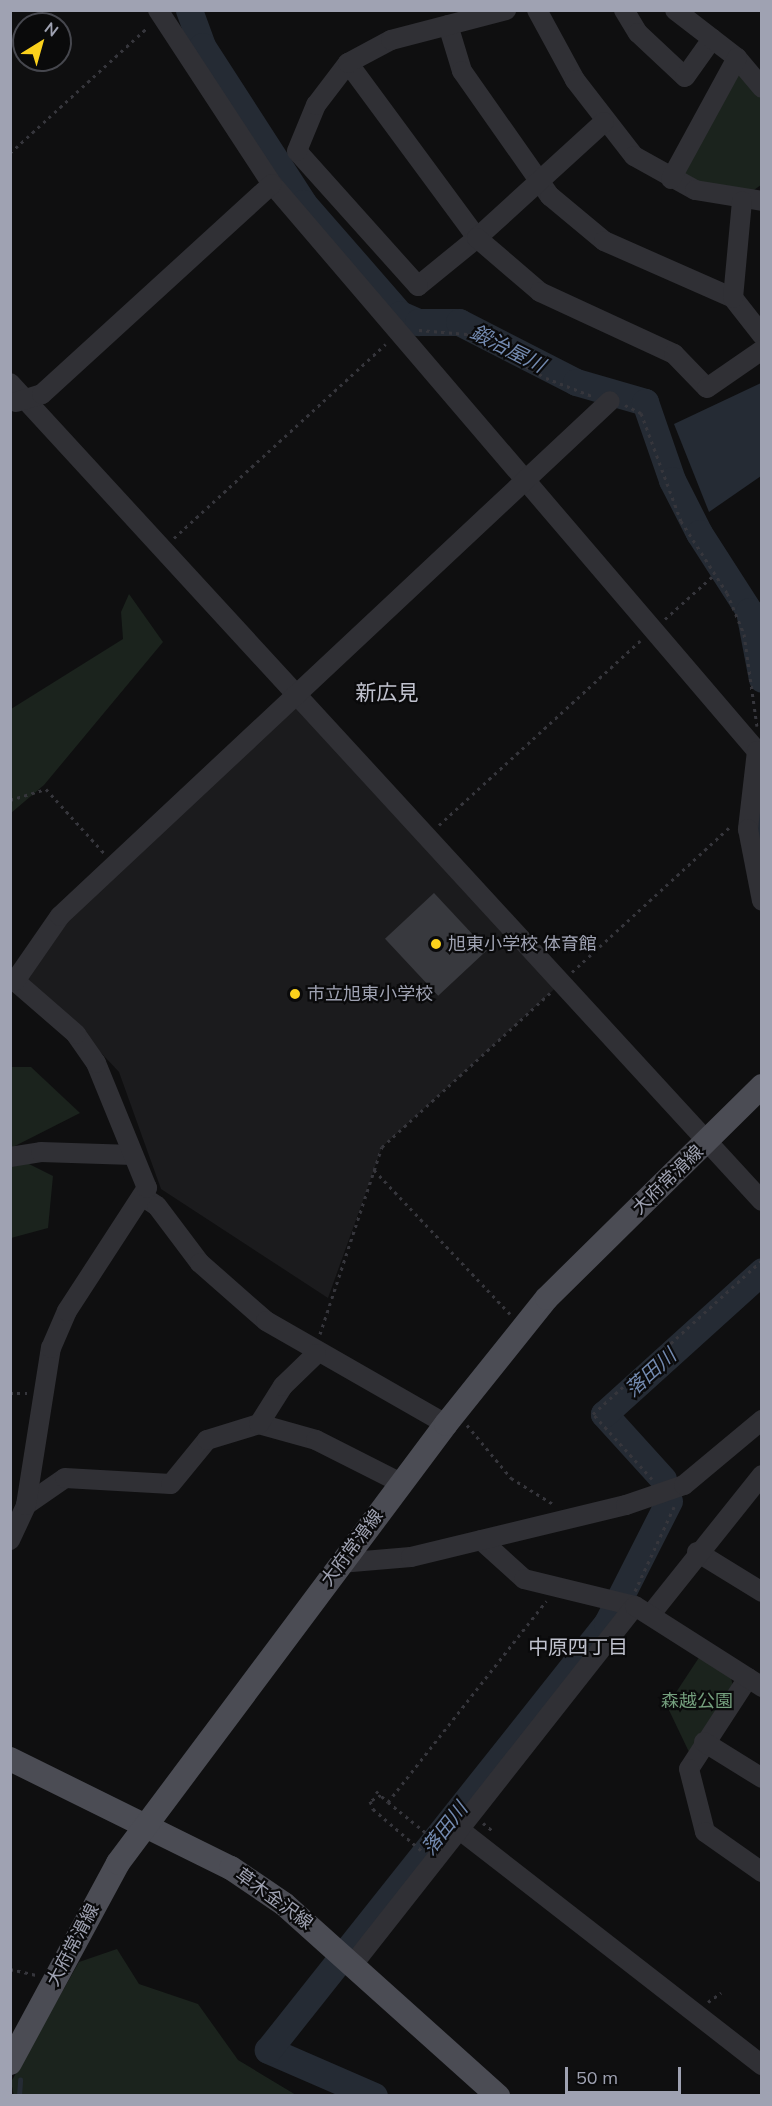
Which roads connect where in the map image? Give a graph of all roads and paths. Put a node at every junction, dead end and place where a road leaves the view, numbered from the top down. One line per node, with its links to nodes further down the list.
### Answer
1 (506, 10): 6 (street)
2 (537, 10): 11 (street)
3 (624, 10): 7 (street)
4 (675, 10): 7 (street)
5 (160, 13): 12 (path); 15 (street)
6 (448, 25): 9 (street); 14 (street)
7 (712, 39): 8 (street)
8 (737, 58): 10 (street); 13 (street)
9 (348, 63): 17 (street); 17 (street)
10 (761, 87)
11 (604, 122): 13 (street); 14 (street)
12 (10, 153)
13 (670, 178): 16 (street)
14 (539, 182): 17 (street); 18 (street)
15 (272, 184): 23 (street); 24 (street)
16 (752, 201): 18 (street)
17 (477, 238): 20 (street)
18 (733, 298): 19 (street)
19 (762, 335)
20 (762, 350)
21 (10, 383): 23 (street)
22 (610, 401): 24 (street)
23 (19, 402): 27 (street)
24 (526, 482): 26 (street); 27 (street)
25 (714, 575): 26 (path)
26 (653, 629): 29 (street); 30 (path)
27 (297, 694): 30 (street); 31 (street)
28 (10, 800): 31 (path)
29 (750, 818): 32 (street); 33 (path)
30 (426, 836): 33 (street)
31 (114, 865): 36 (street)
32 (762, 901)
33 (561, 983): 35 (street); 38 (path)
34 (762, 1086): 35 (main road, 大府常滑線)
35 (706, 1143): 40 (street); 42 (main road, 大府常滑線)
36 (133, 1155): 37 (street); 39 (street)
37 (10, 1157)
38 (374, 1170): 42 (path); 43 (path)
39 (145, 1198): 43 (street); 51 (street)
40 (762, 1202)
41 (762, 1260): 49 (path)
42 (524, 1326): 44 (main road, 大府常滑線)
43 (316, 1353): 44 (street); 46 (street)
44 (450, 1419): 48 (main road, 大府常滑線); 52 (path)
45 (762, 1420): 49 (street)
46 (258, 1424): 48 (street); 51 (street)
47 (762, 1475): 50 (street)
48 (401, 1483): 56 (main road, 大府常滑線)
49 (668, 1491): 52 (street); 59 (path)
50 (755, 1494): 55 (street)
51 (26, 1505): 53 (street)
52 (564, 1520): 54 (street)
53 (10, 1540)
54 (481, 1540): 56 (street); 57 (street)
55 (697, 1552): 58 (street); 59 (street)
56 (340, 1563): 67 (main road, 大府常滑線)
57 (556, 1587): 59 (street); 66 (path)
58 (762, 1592)
59 (638, 1608): 60 (street); 68 (street)
60 (755, 1682): 61 (street)
61 (704, 1742): 63 (street); 70 (street)
62 (10, 1759): 67 (main road, 草木金沢線)
63 (762, 1778)
64 (376, 1791): 65 (path)
65 (381, 1795): 66 (path); 69 (path)
66 (388, 1802): 69 (path)
67 (145, 1826): 71 (main road, 草木金沢線); 73 (main road, 大府常滑線)
68 (460, 1830): 69 (street); 75 (street)
69 (440, 1855): 71 (street)
70 (762, 1872)
71 (354, 1963): 76 (main road, 草木金沢線)
72 (10, 1969): 73 (path)
73 (52, 1983): 74 (main road, 大府常滑線)
74 (10, 2062)
75 (762, 2065)
76 (498, 2096)

